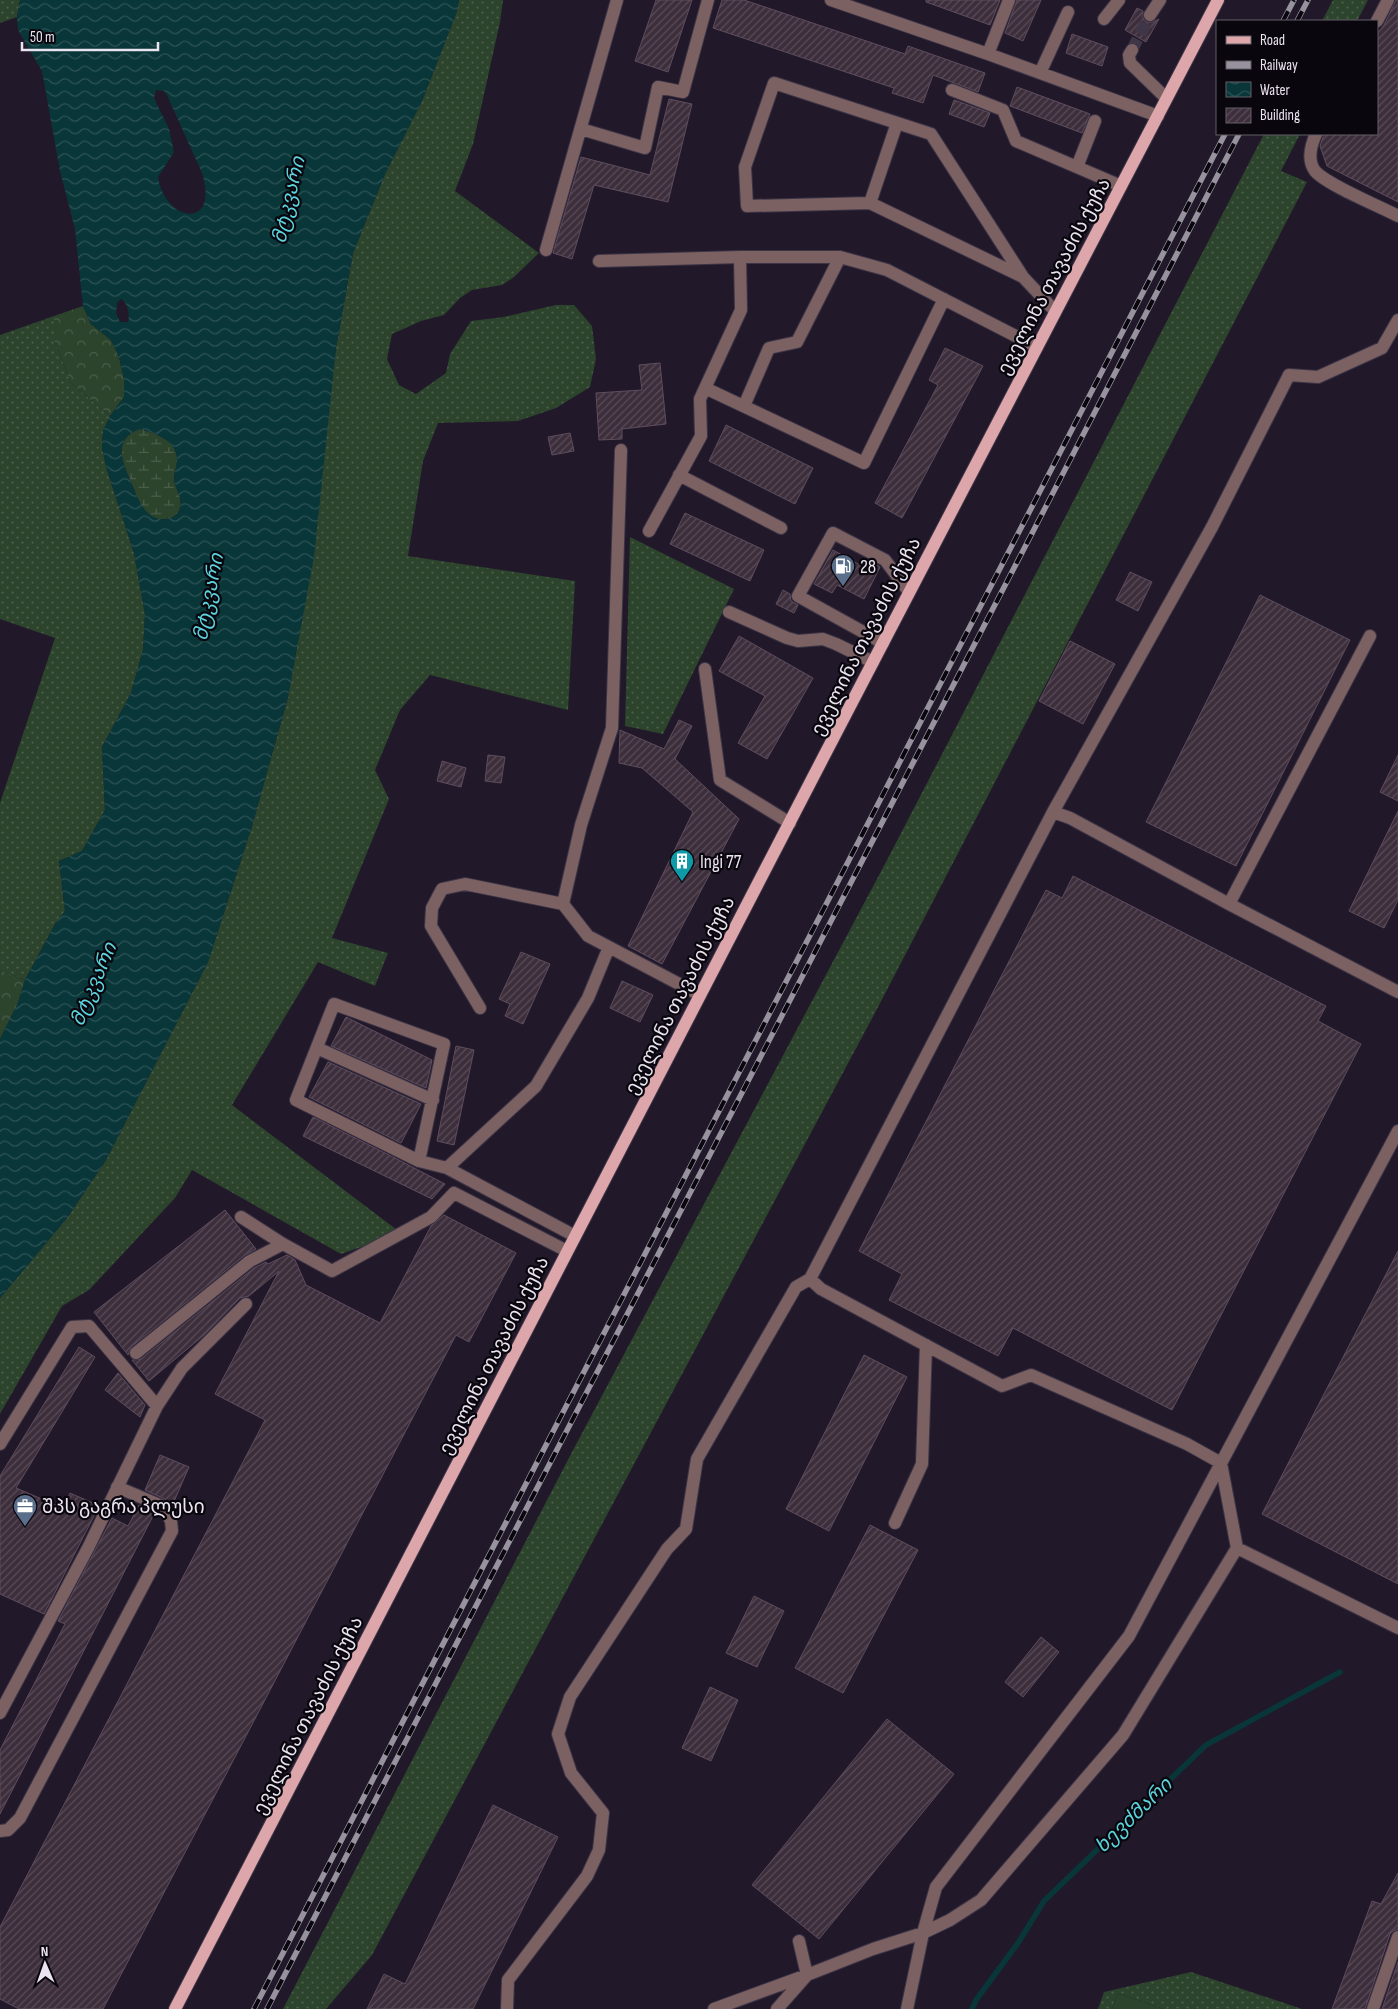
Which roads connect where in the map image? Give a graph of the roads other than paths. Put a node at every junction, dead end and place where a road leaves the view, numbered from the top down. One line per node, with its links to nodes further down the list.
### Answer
1 (617, 0): 21 (street)
2 (708, 0): 21 (street)
3 (831, 0): 14 (street)
4 (1008, 0): 14 (street)
5 (1119, 0): 11 (street)
6 (1160, 0): 10 (street)
7 (1218, 0): 17 (main road, ეველინა თავაძის ქუჩა)
8 (1388, 0): 12 (street)
9 (1068, 12): 15 (street)
10 (1150, 15)
11 (1104, 19)
12 (1378, 20)
13 (1132, 50): 17 (street)
14 (988, 54): 15 (street)
15 (1040, 74): 18 (street)
16 (952, 90): 23 (street)
17 (1166, 98): 18 (main road, ეველინა თავაძის ქუჩა)
18 (1158, 116): 24 (main road, ეველინა თავაძის ქუჩა)
19 (1095, 121): 23 (street)
20 (897, 123): 25 (street); 25 (street); 31 (street)
21 (580, 129): 27 (street)
22 (1316, 135): 26 (street)
23 (1077, 167): 24 (street)
24 (1121, 186): 33 (main road, ეველინა თავაძის ქუჩა)
25 (870, 203): 31 (street)
26 (1398, 216)
27 (546, 250)
28 (740, 257): 29 (street); 30 (street); 36 (street)
29 (840, 257): 32 (street); 37 (street)
30 (599, 261)
31 (1022, 277): 33 (street)
32 (944, 300): 35 (street); 37 (street)
33 (1055, 311): 35 (main road, ეველინა თავაძის ქუჩა)
34 (1398, 320): 48 (street)
35 (1037, 347): 42 (main road, ეველინა თავაძის ქუჩა)
36 (705, 388): 37 (street); 39 (street)
37 (744, 406)
38 (621, 450): 50 (street)
39 (679, 475): 40 (street); 41 (street)
40 (781, 528)
41 (649, 531)
42 (909, 592): 45 (main road, ეველინა თავაძის ქუჩა); 45 (street)
43 (729, 612): 46 (street)
44 (1370, 636): 51 (street)
45 (883, 643): 46 (main road, ეველინა თავაძის ქუჩა)
46 (873, 662): 49 (main road, ეველინა თავაძის ქუჩა)
47 (705, 669): 49 (street)
48 (1053, 812): 51 (street); 65 (street)
49 (790, 823): 54 (main road, ეველინა თავაძის ქუჩა)
50 (563, 904): 52 (street); 55 (street)
51 (1229, 904): 53 (street)
52 (609, 947): 54 (street); 60 (street)
53 (1398, 992)
54 (700, 995): 62 (main road, ეველინა თავაძის ქუჩა)
55 (480, 1008)
56 (317, 1048): 57 (street); 57 (street); 59 (street)
57 (433, 1100): 59 (street)
58 (1398, 1131): 71 (street)
59 (420, 1161): 60 (street)
60 (447, 1168): 62 (street)
61 (241, 1217): 63 (street)
62 (575, 1236): 64 (main road, ეველინა თავაძის ქუჩა)
63 (283, 1244): 64 (street); 68 (street)
64 (568, 1251): 82 (main road, ეველინა თავაძის ქუჩა)
65 (810, 1279): 67 (street); 83 (street)
66 (246, 1304): 69 (street)
67 (926, 1345): 71 (street); 73 (street)
68 (136, 1353)
69 (157, 1406): 70 (street); 72 (street)
70 (0, 1444)
71 (1221, 1463): 74 (street); 78 (street)
72 (117, 1487): 76 (street); 77 (street)
73 (895, 1523)
74 (1237, 1548): 75 (street); 78 (street)
75 (1398, 1628)
76 (0, 1712)
77 (0, 1831)
78 (923, 1933): 81 (street); 86 (street)
79 (1398, 1937): 87 (street)
80 (799, 1941): 81 (street)
81 (807, 1975): 84 (street); 85 (street)
82 (176, 2009)
83 (507, 2009)
84 (714, 2009)
85 (777, 2009)
86 (907, 2009)
87 (1373, 2009)

